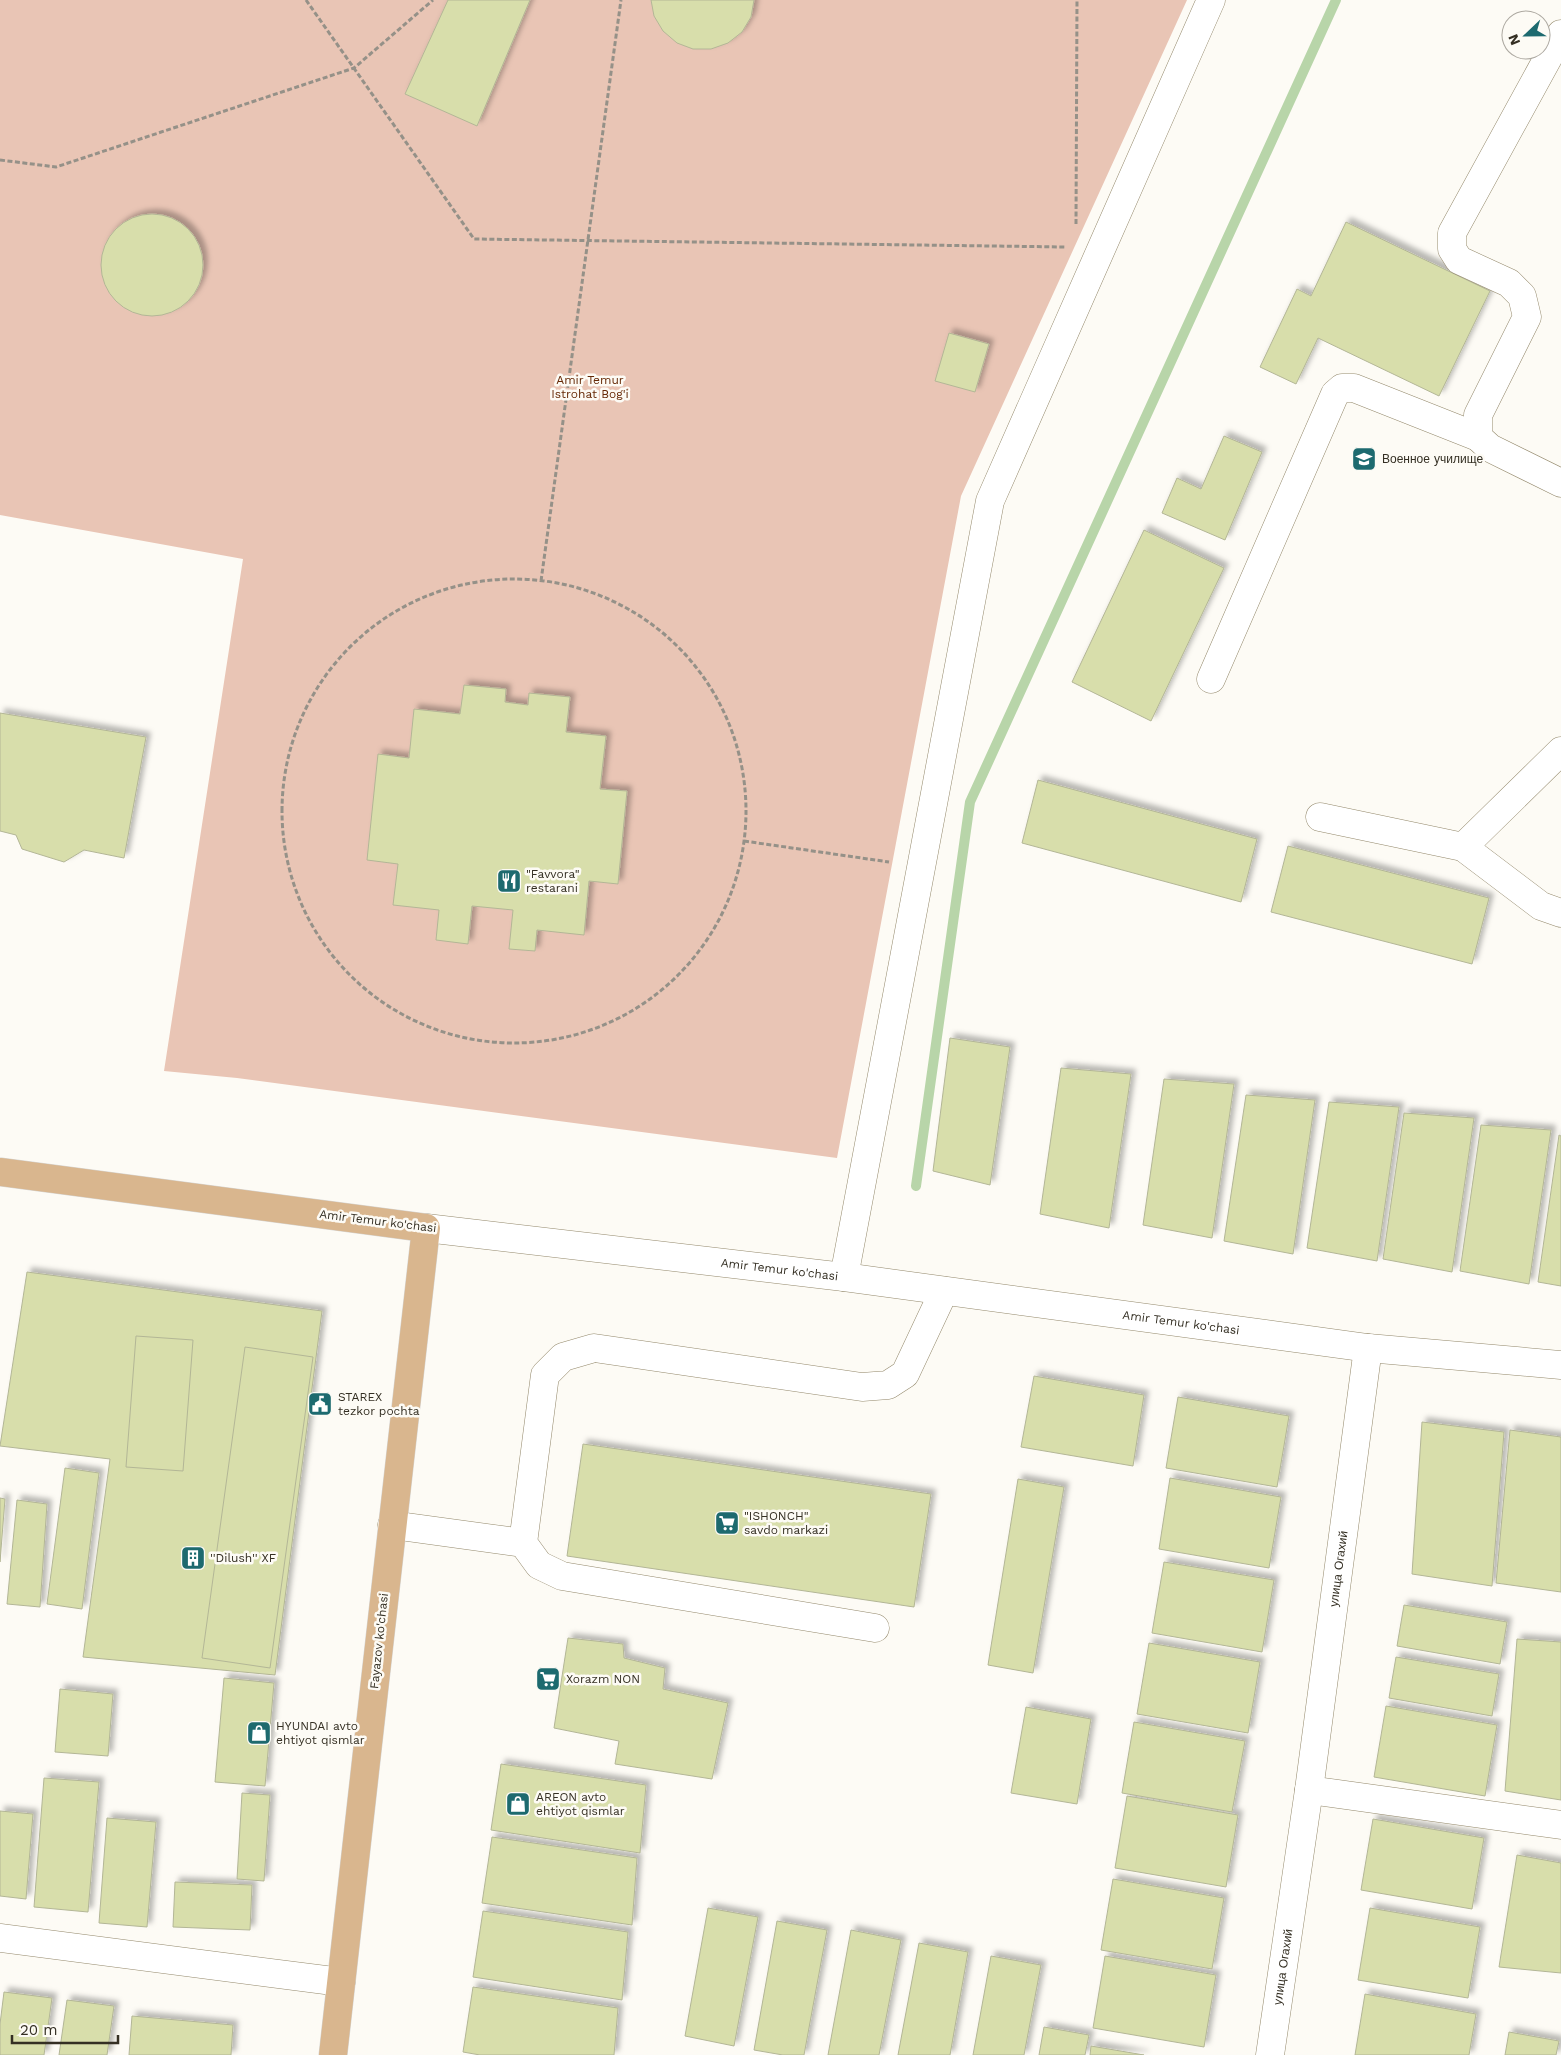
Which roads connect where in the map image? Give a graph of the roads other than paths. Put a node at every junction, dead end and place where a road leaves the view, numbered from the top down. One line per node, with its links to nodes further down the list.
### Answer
1 (1211, 0): 12 (street)
2 (1561, 34): 3 (street)
3 (1478, 437): 4 (street); 5 (street)
4 (1561, 483)
5 (1211, 679)
6 (1561, 752): 8 (street)
7 (1320, 817): 8 (street)
8 (1463, 847): 9 (street)
9 (1561, 913)
10 (0, 1172): 11 (main road, Amir Temur ko'chasi)
11 (426, 1228): 12 (street, Amir Temur ko'chasi); 16 (main road, Fayazov ko'chasi)
12 (844, 1277): 13 (street, Amir Temur ko'chasi)
13 (944, 1291): 14 (street, Amir Temur ko'chasi); 17 (street)
14 (1368, 1348): 15 (street, Amir Temur ko'chasi); 19 (street, улица Огахий)
15 (1561, 1365)
16 (392, 1525): 17 (street); 22 (main road, Fayazov ko'chasi)
17 (524, 1543): 18 (street)
18 (875, 1628)
19 (1309, 1790): 20 (street); 24 (street, улица Огахий)
20 (1561, 1826)
21 (0, 1938): 22 (street)
22 (341, 1982): 23 (main road, Fayazov ko'chasi)
23 (333, 2055)
24 (1270, 2055)

